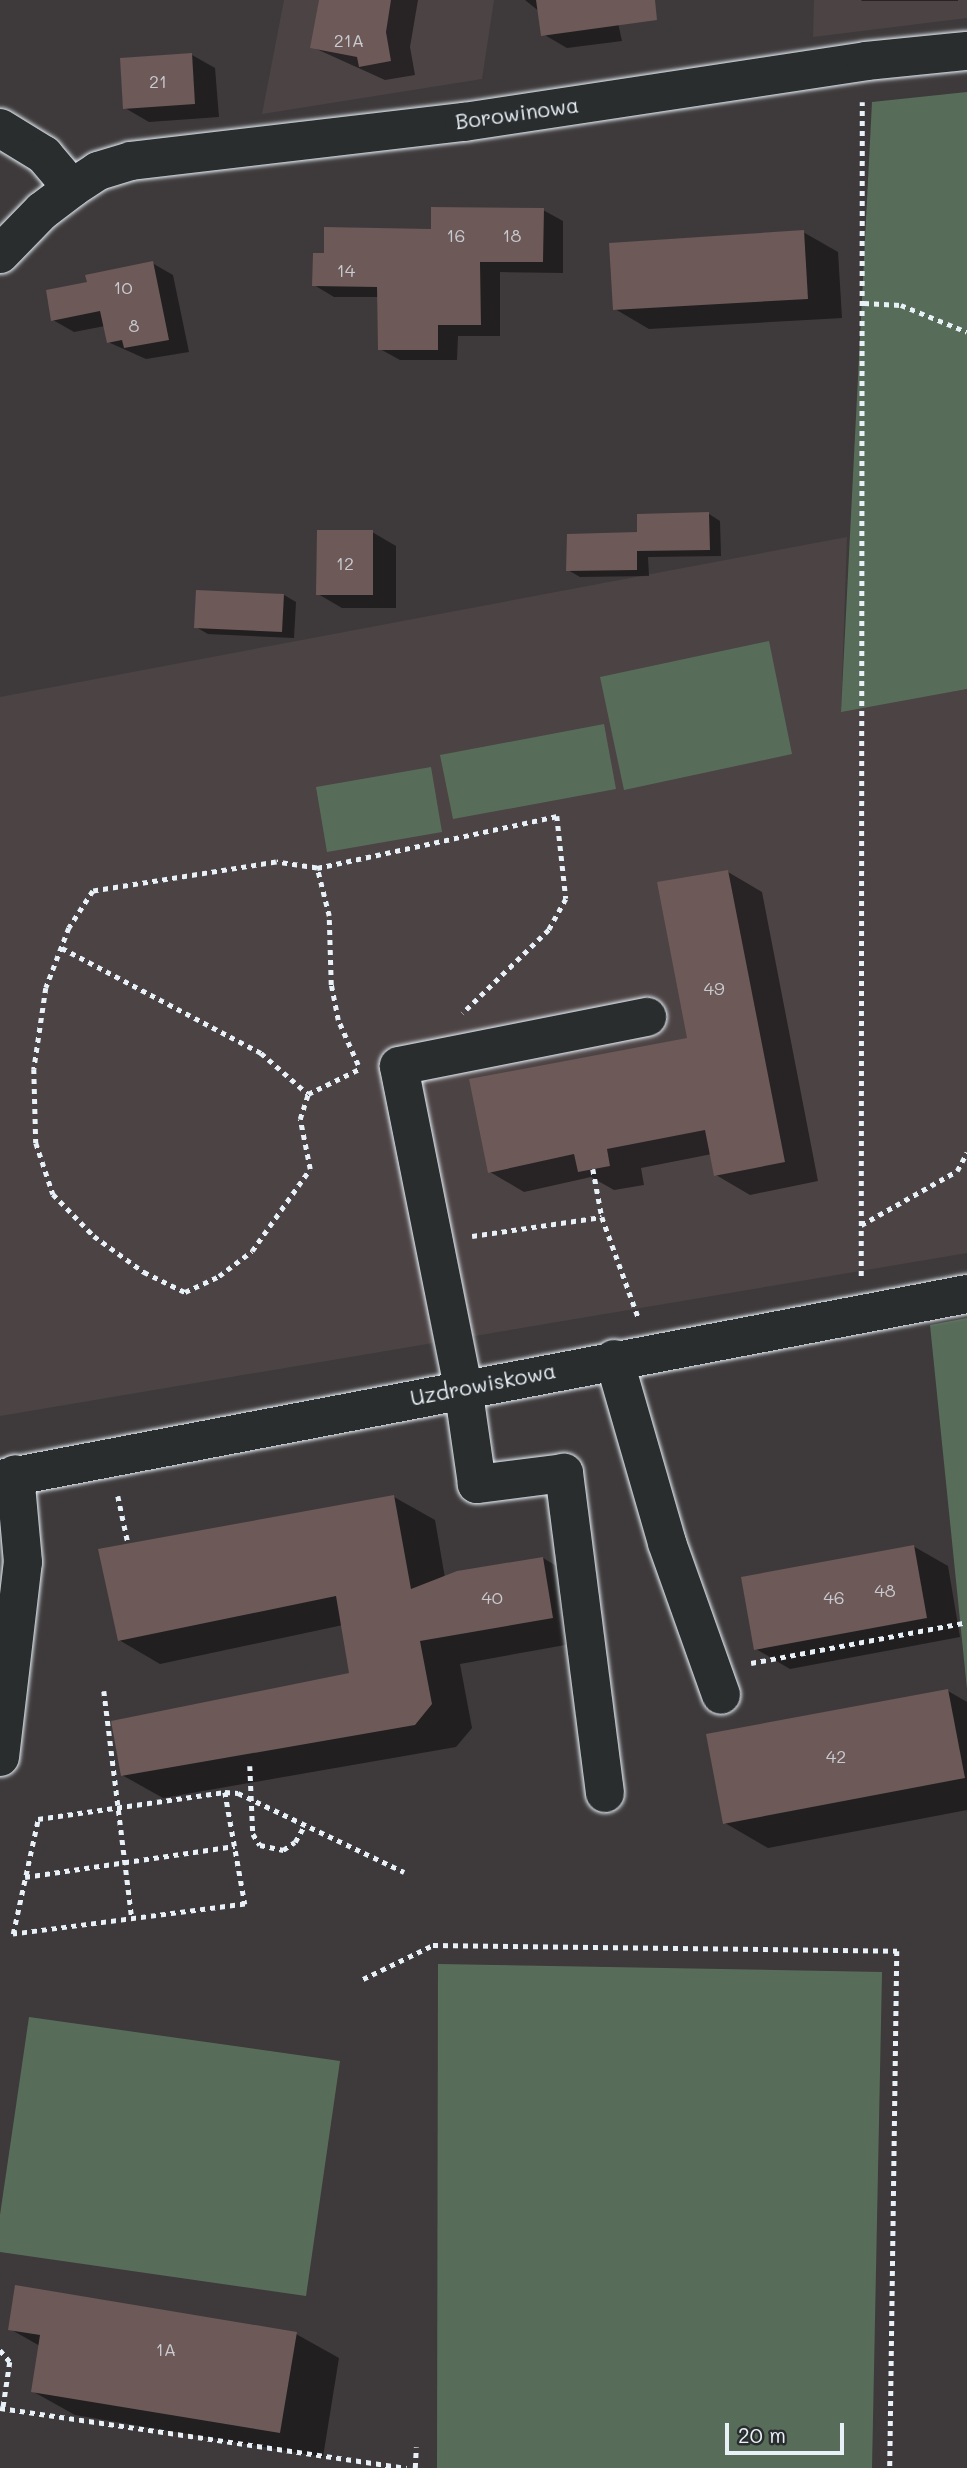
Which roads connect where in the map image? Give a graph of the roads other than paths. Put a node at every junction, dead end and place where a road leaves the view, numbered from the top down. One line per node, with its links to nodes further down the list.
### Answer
1 (967, 51): 3 (street, Borowinowa)
2 (0, 128): 3 (street)
3 (72, 188): 4 (street, Borowinowa)
4 (0, 254)
5 (647, 1017): 8 (street)
6 (967, 1294): 7 (street, Uzdrowiskowa)
7 (614, 1359): 8 (street, Uzdrowiskowa); 10 (street)
8 (463, 1387): 9 (street, Uzdrowiskowa); 12 (street)
9 (7, 1476): 11 (street)
10 (717, 1683)
11 (0, 1756)
12 (606, 1793)

